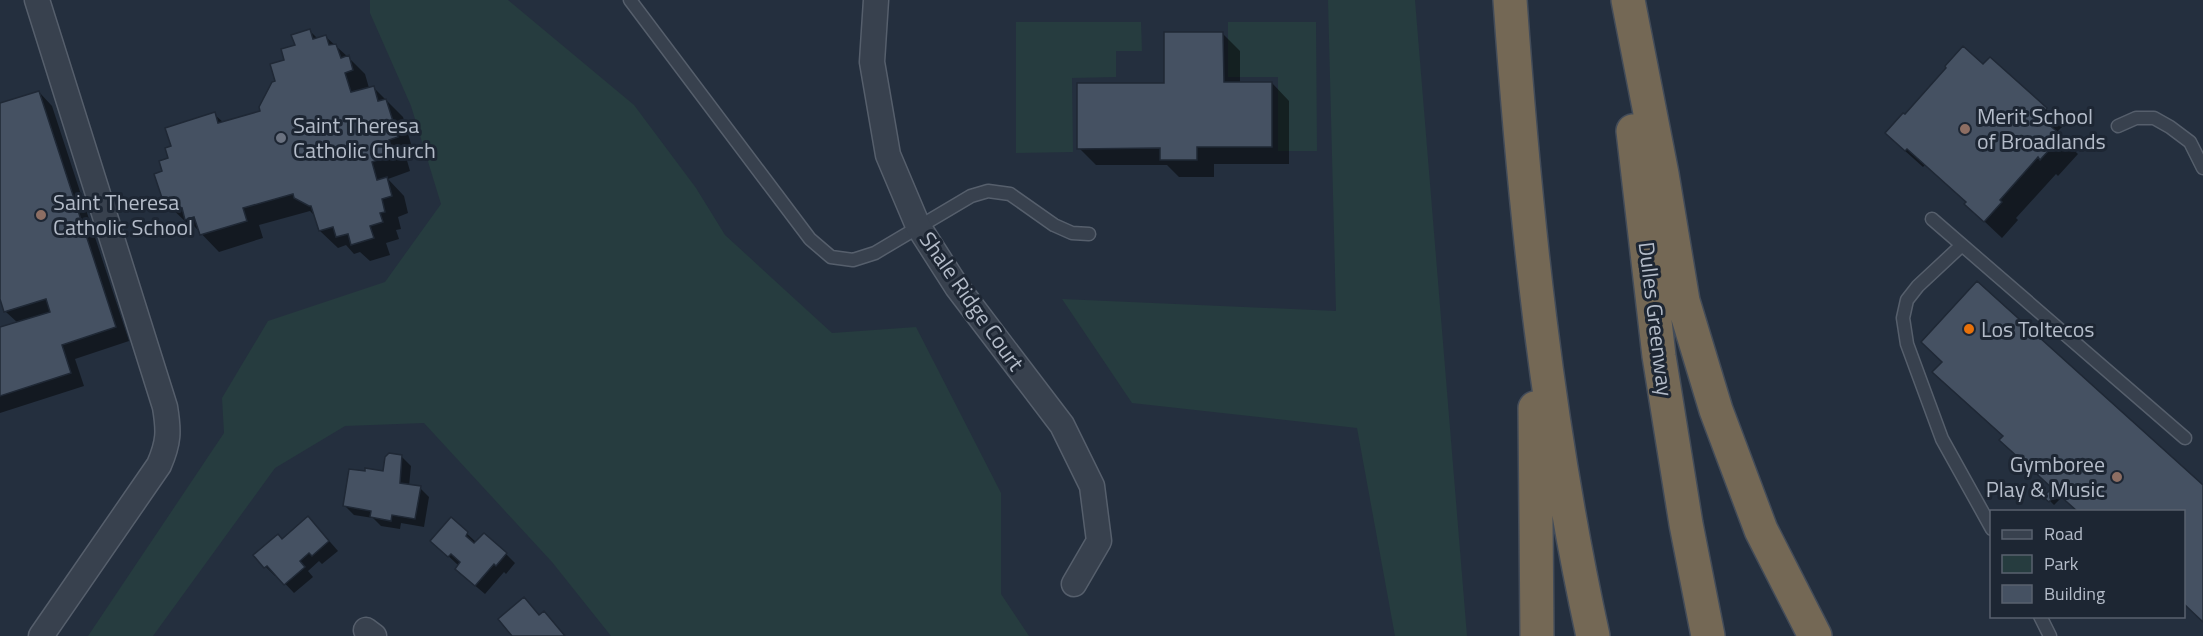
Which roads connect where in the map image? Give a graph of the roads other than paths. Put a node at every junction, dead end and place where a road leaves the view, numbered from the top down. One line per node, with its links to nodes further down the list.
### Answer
1 (37, 0): 17 (street)
2 (630, 0): 9 (lane)
3 (876, 0): 9 (street, Shale Ridge Court)
4 (1510, 0): 12 (highway)
5 (1626, 0): 20 (highway, Dulles Greenway); 21 (highway)
6 (2118, 126): 7 (lane)
7 (2203, 168)
8 (1932, 219): 11 (lane)
9 (918, 226): 10 (lane); 15 (street, Shale Ridge Court)
10 (1089, 234)
11 (1962, 245): 13 (lane); 14 (lane)
12 (1533, 271): 18 (highway); 19 (highway)
13 (2185, 438)
14 (1990, 525)
15 (1074, 584)
16 (2041, 618): 22 (lane)
17 (41, 636)
18 (1537, 636)
19 (1593, 636)
20 (1708, 636)
21 (1815, 636)
22 (2050, 636)

